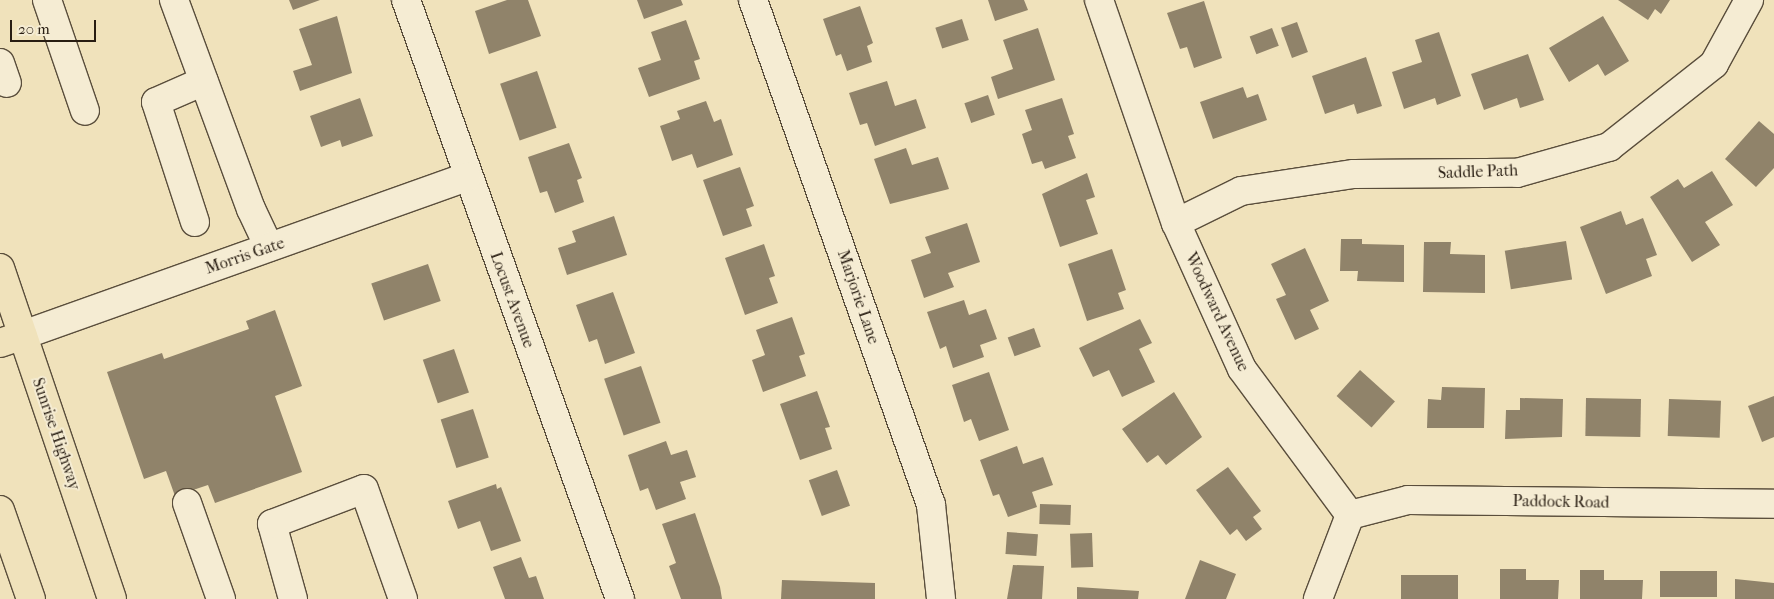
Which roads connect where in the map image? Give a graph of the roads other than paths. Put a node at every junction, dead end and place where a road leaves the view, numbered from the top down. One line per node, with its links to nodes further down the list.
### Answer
1 (47, 0): 8 (street)
2 (174, 0): 7 (street)
3 (406, 0): 9 (street, Locust Avenue)
4 (753, 0): 25 (street, Marjorie Lane)
5 (1099, 0): 11 (street, Woodward Avenue)
6 (1749, 0): 11 (street, Saddle Path)
7 (204, 81): 10 (street); 12 (street)
8 (85, 110)
9 (467, 177): 12 (street, Morris Gate); 24 (street, Locust Avenue)
10 (195, 222)
11 (1176, 223): 18 (street, Woodward Avenue)
12 (270, 247): 14 (street, Morris Gate)
13 (0, 268): 14 (highway, Sunrise Highway)
14 (11, 339): 20 (highway, Sunrise Highway)
15 (188, 503): 21 (street)
16 (1774, 504): 18 (street, Paddock Road)
17 (0, 510): 19 (highway)
18 (1350, 515): 26 (street)
19 (31, 599)
20 (112, 599)
21 (221, 599)
22 (293, 599): 23 (street)
23 (403, 599)
24 (620, 599)
25 (941, 599)
26 (1318, 599)

